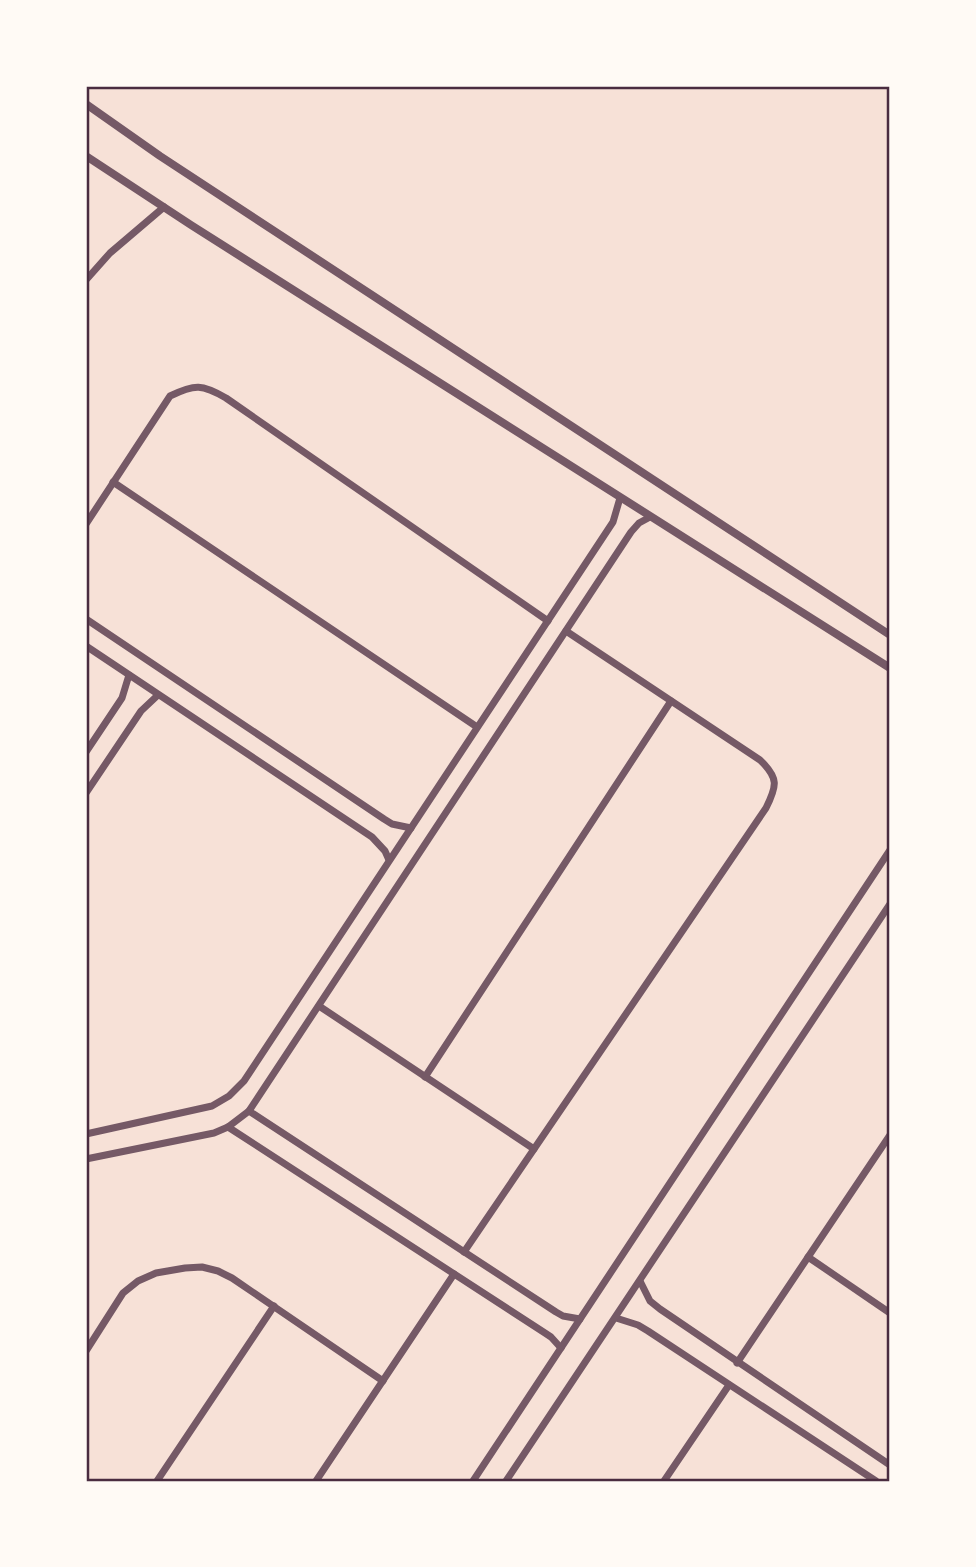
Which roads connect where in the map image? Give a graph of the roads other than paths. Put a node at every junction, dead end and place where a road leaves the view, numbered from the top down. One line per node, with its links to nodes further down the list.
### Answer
1 (86, 104): 12 (street)
2 (86, 156): 3 (street)
3 (164, 207): 4 (street); 6 (street)
4 (86, 280)
5 (113, 482): 8 (street); 10 (street); 18 (street)
6 (620, 498): 7 (street); 10 (street)
7 (650, 517): 11 (street); 14 (street)
8 (86, 524)
9 (86, 619): 21 (street)
10 (548, 621): 18 (street)
11 (566, 631): 17 (street); 25 (street)
12 (890, 635)
13 (86, 646): 15 (street)
14 (890, 668)
15 (129, 675): 16 (street); 19 (street)
16 (158, 695): 20 (street); 23 (street)
17 (671, 701): 26 (street); 31 (street)
18 (477, 727): 21 (street)
19 (86, 752)
20 (86, 793)
21 (411, 828): 23 (street)
22 (890, 850): 40 (street)
23 (390, 860): 29 (street)
24 (890, 904): 36 (street)
25 (319, 1006): 26 (street); 27 (street)
26 (425, 1077): 31 (street)
27 (249, 1111): 28 (street); 33 (street)
28 (228, 1127): 32 (street); 35 (street)
29 (86, 1134)
30 (890, 1135): 34 (street)
31 (534, 1149): 33 (street)
32 (86, 1159)
33 (464, 1252): 40 (street)
34 (808, 1257): 38 (street); 43 (street)
35 (454, 1273): 41 (street); 44 (street)
36 (640, 1281): 39 (street); 43 (street)
37 (274, 1306): 42 (street); 44 (street); 47 (street)
38 (890, 1313)
39 (616, 1318): 45 (street); 50 (street)
40 (580, 1319): 41 (street)
41 (561, 1348): 49 (street)
42 (86, 1351)
43 (737, 1363): 46 (street)
44 (383, 1381): 48 (street)
45 (729, 1385): 51 (street); 52 (street)
46 (890, 1465)
47 (158, 1481)
48 (316, 1481)
49 (473, 1481)
50 (506, 1481)
51 (664, 1481)
52 (876, 1481)

